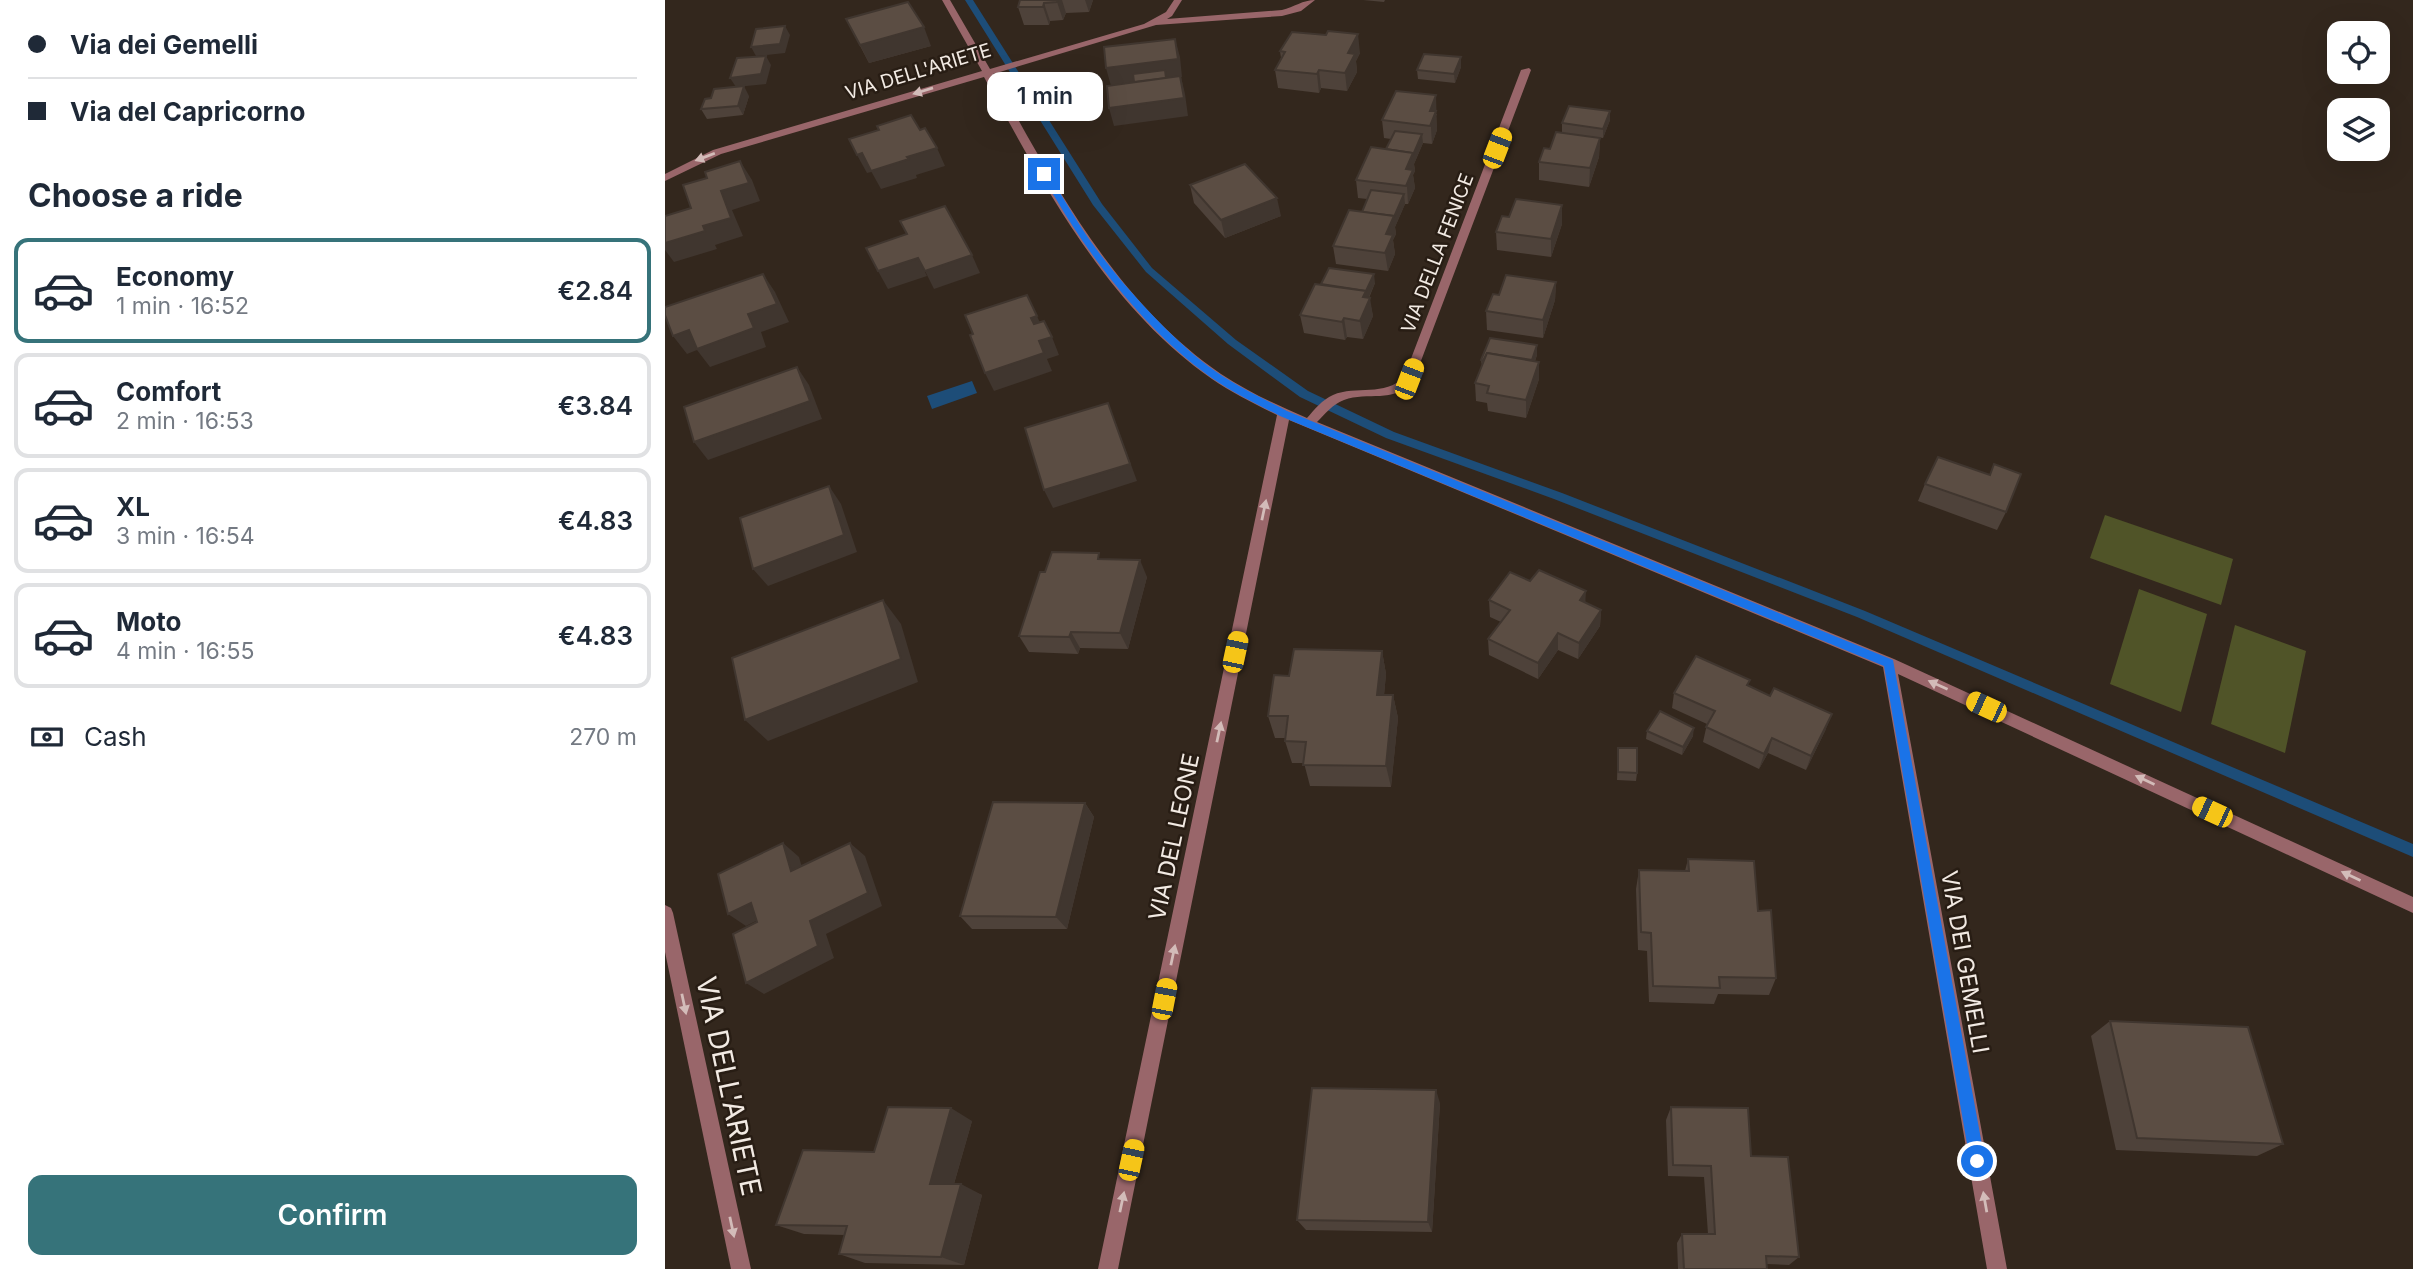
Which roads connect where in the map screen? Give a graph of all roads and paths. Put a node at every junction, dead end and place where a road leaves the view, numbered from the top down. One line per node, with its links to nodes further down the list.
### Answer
1 (946, 0): 6 (street)
2 (1178, 0): 4 (street, VIA DELL'ARIETE)
3 (1311, 0): 4 (street)
4 (1155, 23): 6 (street, VIA DELL'ARIETE)
5 (1526, 70): 9 (street, VIA DELLA FENICE)
6 (988, 71): 7 (street, VIA DELL'ARIETE, one-way to 7); 8 (street)
7 (665, 178)
8 (1284, 413): 9 (street); 14 (street, VIA DEL LEONE, one-way to 8)
9 (1309, 423): 10 (street)
10 (1889, 663): 11 (street, one-way to 10); 15 (street, VIA DEI GEMELLI, one-way to 10)
11 (2413, 905)
12 (665, 913): 13 (street, VIA DELL'ARIETE, one-way to 13)
13 (741, 1269)
14 (1108, 1269)
15 (1997, 1269)

